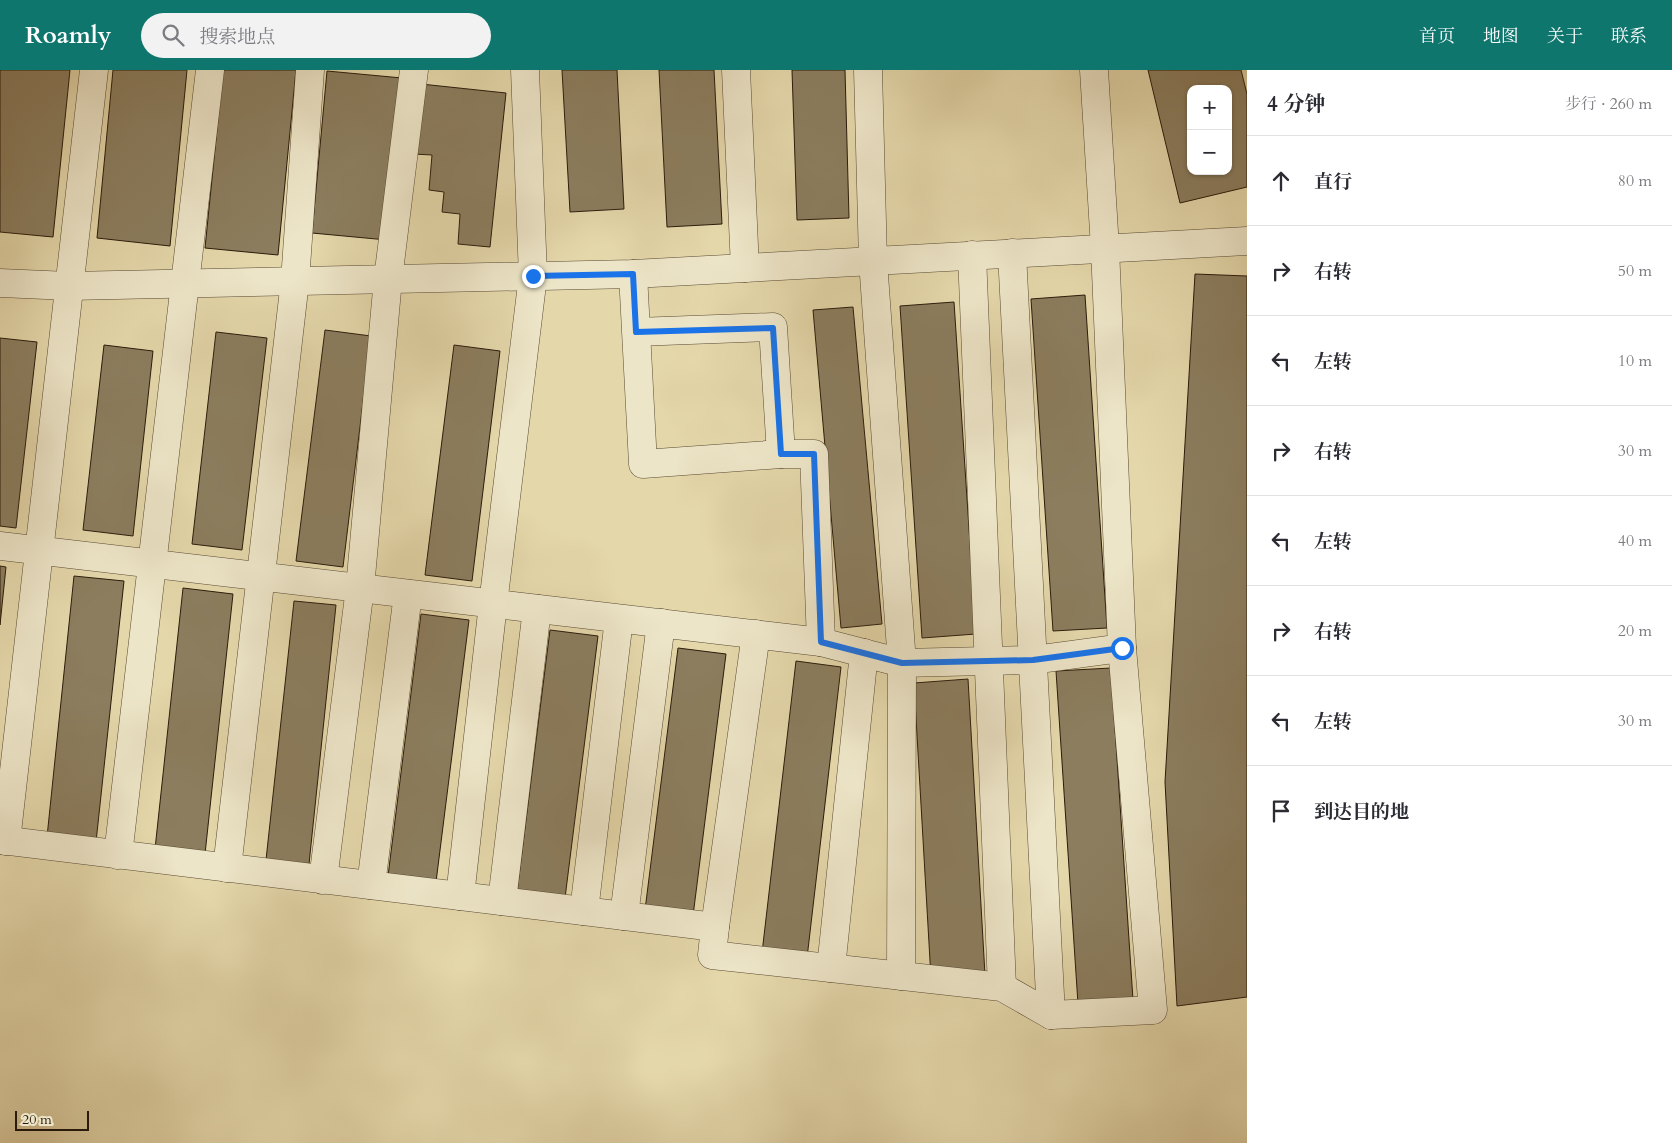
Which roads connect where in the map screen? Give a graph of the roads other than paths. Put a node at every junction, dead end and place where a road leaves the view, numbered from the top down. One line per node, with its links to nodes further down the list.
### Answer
1 (94, 70): 21 (street)
2 (210, 70): 20 (street)
3 (310, 70): 18 (street)
4 (414, 70): 17 (street)
5 (525, 70): 16 (street)
6 (736, 70): 14 (street)
7 (868, 70): 13 (street)
8 (1094, 70): 10 (street)
9 (1247, 241): 10 (street)
10 (1105, 248): 11 (street); 36 (street)
11 (1012, 253): 12 (street); 38 (street)
12 (972, 255): 13 (street); 39 (street)
13 (873, 260): 14 (street); 40 (street)
14 (745, 268): 15 (street)
15 (633, 274): 16 (street); 22 (street)
16 (533, 276): 17 (street); 30 (street)
17 (388, 279): 18 (street); 28 (street)
18 (295, 281): 20 (street); 27 (street)
19 (0, 283): 21 (street)
20 (184, 284): 21 (street); 26 (street)
21 (69, 286): 25 (street)
22 (636, 332): 23 (street); 23 (street)
23 (781, 454): 35 (street)
24 (0, 546): 25 (street)
25 (39, 551): 26 (street); 41 (street)
26 (153, 564): 27 (street); 42 (street)
27 (261, 577): 28 (street); 43 (street)
28 (360, 588): 29 (street); 44 (street)
29 (408, 594): 30 (street); 45 (street)
30 (493, 604): 31 (street); 46 (street)
31 (537, 609): 32 (street); 47 (street)
32 (619, 619): 33 (street); 48 (street)
33 (661, 624): 34 (street); 49 (street)
34 (756, 634): 35 (street); 50 (street)
35 (821, 642): 37 (street)
36 (1122, 648): 38 (street); 54 (street)
37 (864, 653): 40 (street); 51 (street)
38 (1033, 660): 39 (street); 54 (street)
39 (989, 662): 40 (street); 53 (street)
40 (902, 663): 52 (street)
41 (3, 841): 42 (street)
42 (118, 855): 43 (street)
43 (227, 868): 44 (street)
44 (324, 880): 45 (street)
45 (371, 885): 46 (street)
46 (460, 896): 47 (street)
47 (502, 901): 48 (street)
48 (584, 911): 49 (street)
49 (624, 916): 50 (street)
50 (715, 927): 51 (street)
51 (831, 968): 52 (street)
52 (901, 976): 53 (street)
53 (1002, 987): 54 (street)
54 (1051, 1015)

